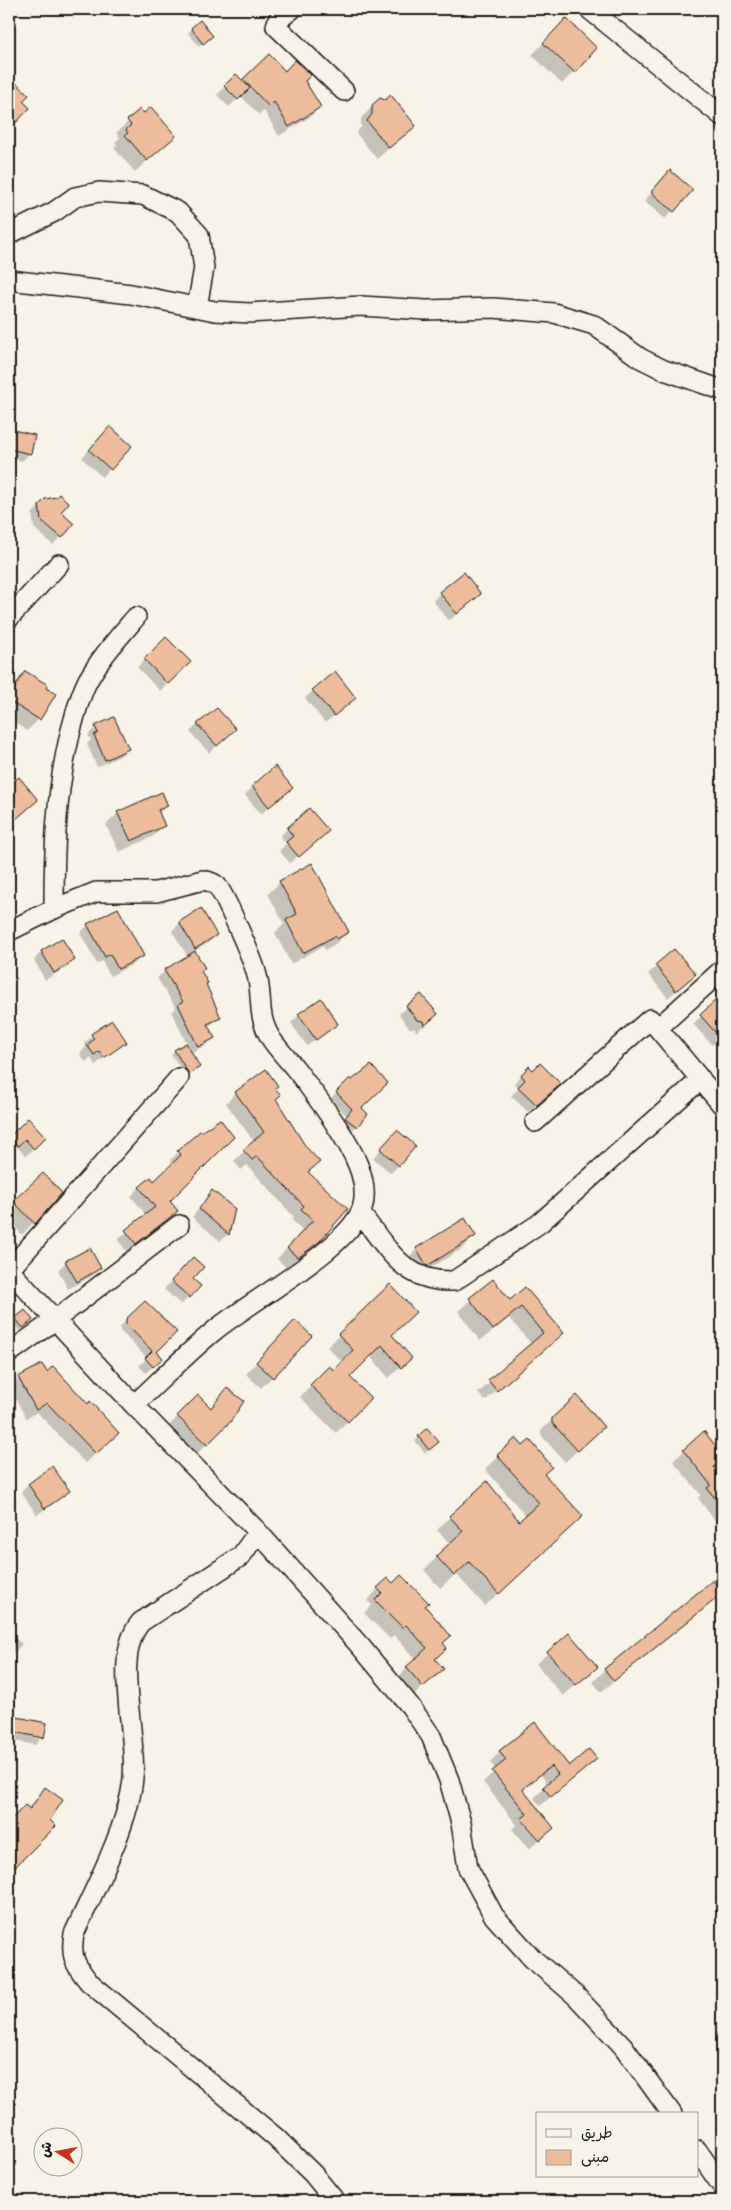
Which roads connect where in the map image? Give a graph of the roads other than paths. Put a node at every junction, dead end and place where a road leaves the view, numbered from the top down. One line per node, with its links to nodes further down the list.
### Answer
1 (292, 9): 3 (street)
2 (590, 9): 4 (street)
3 (344, 91)
4 (722, 116)
5 (9, 234): 7 (street)
6 (9, 280): 7 (street)
7 (197, 307): 8 (street)
8 (722, 390)
9 (59, 564): 11 (street)
10 (136, 616): 12 (street)
11 (9, 618)
12 (54, 909): 13 (street); 20 (street)
13 (9, 931)
14 (722, 970): 15 (street)
15 (658, 1028): 17 (street); 19 (street)
16 (179, 1078): 22 (street)
17 (701, 1079): 18 (street); 20 (street)
18 (722, 1105)
19 (536, 1122)
20 (360, 1213): 25 (street)
21 (179, 1225): 23 (street)
22 (9, 1270): 23 (street)
23 (55, 1320): 24 (street); 25 (street)
24 (9, 1353)
25 (134, 1405): 26 (street)
26 (258, 1532): 27 (street); 30 (street)
27 (671, 2112)
28 (698, 2151): 29 (street)
29 (722, 2186)
30 (335, 2201)

